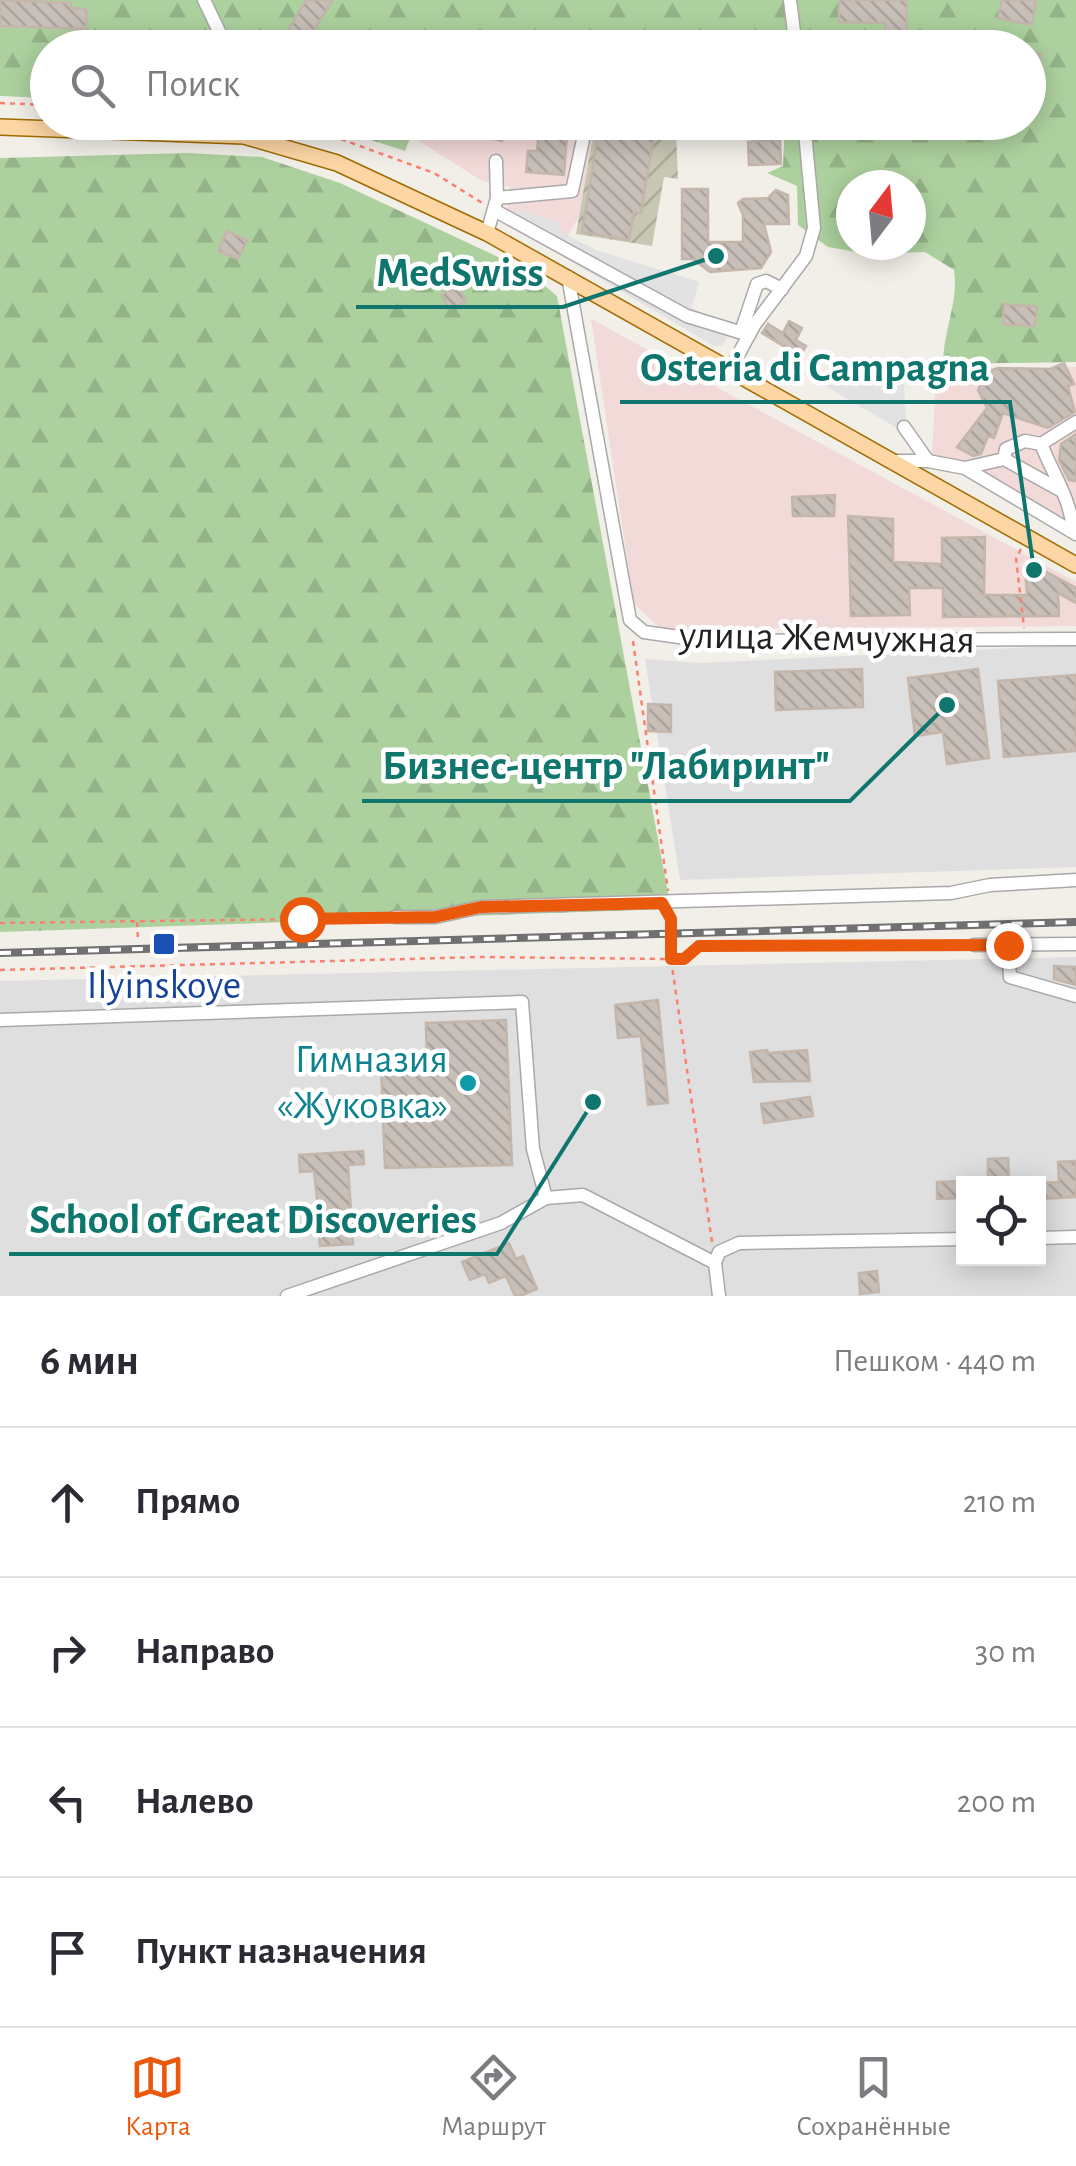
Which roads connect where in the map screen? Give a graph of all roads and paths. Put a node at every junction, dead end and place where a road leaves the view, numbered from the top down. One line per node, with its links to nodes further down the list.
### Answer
1 (204, 0): 3 (street)
2 (790, 0): 4 (street)
3 (218, 30)
4 (794, 30)
5 (0, 102): 6 (path)
6 (30, 103)
7 (0, 127): 8 (main road)
8 (30, 128)
9 (259, 140): 13 (main road)
10 (343, 140): 15 (path)
11 (583, 140): 15 (street)
12 (806, 140): 18 (street)
13 (271, 142): 16 (main road)
14 (496, 161): 15 (street)
15 (495, 204): 16 (street); 19 (street)
16 (486, 233): 17 (main road)
17 (568, 278): 20 (main road); 32 (street, улица Жемчужная)
18 (782, 289): 19 (street); 19 (street)
19 (745, 334): 20 (street)
20 (731, 368): 25 (main road)
21 (1076, 422): 23 (street)
22 (904, 427): 26 (street)
23 (1041, 444): 24 (street); 28 (street)
24 (1004, 460): 27 (street); 28 (street)
25 (894, 461): 26 (street); 31 (main road)
26 (928, 461): 27 (street)
27 (964, 468): 29 (street)
28 (1060, 490): 29 (street)
29 (1075, 532)
30 (1021, 550): 34 (path)
31 (1076, 565)
32 (630, 620): 34 (street, улица Жемчужная); 36 (path)
33 (1076, 638): 34 (street, улица Жемчужная)
34 (1026, 640)
35 (1076, 880): 36 (street)
36 (666, 903): 37 (street); 46 (path)
37 (394, 918): 38 (path)
38 (302, 919): 39 (path); 41 (path)
39 (138, 921): 40 (path); 42 (path)
40 (0, 922)
41 (303, 937)
42 (138, 940)
43 (1076, 944): 44 (street)
44 (1008, 945): 45 (street); 48 (street)
45 (974, 946): 46 (path)
46 (671, 959): 47 (path); 54 (path)
47 (0, 970)
48 (1076, 996)
49 (0, 1020): 50 (street)
50 (546, 1198): 54 (street); 55 (street)
51 (1046, 1238): 52 (street)
52 (1076, 1238)
53 (956, 1239): 54 (street)
54 (714, 1263): 56 (street)
55 (287, 1296)
56 (719, 1296)

